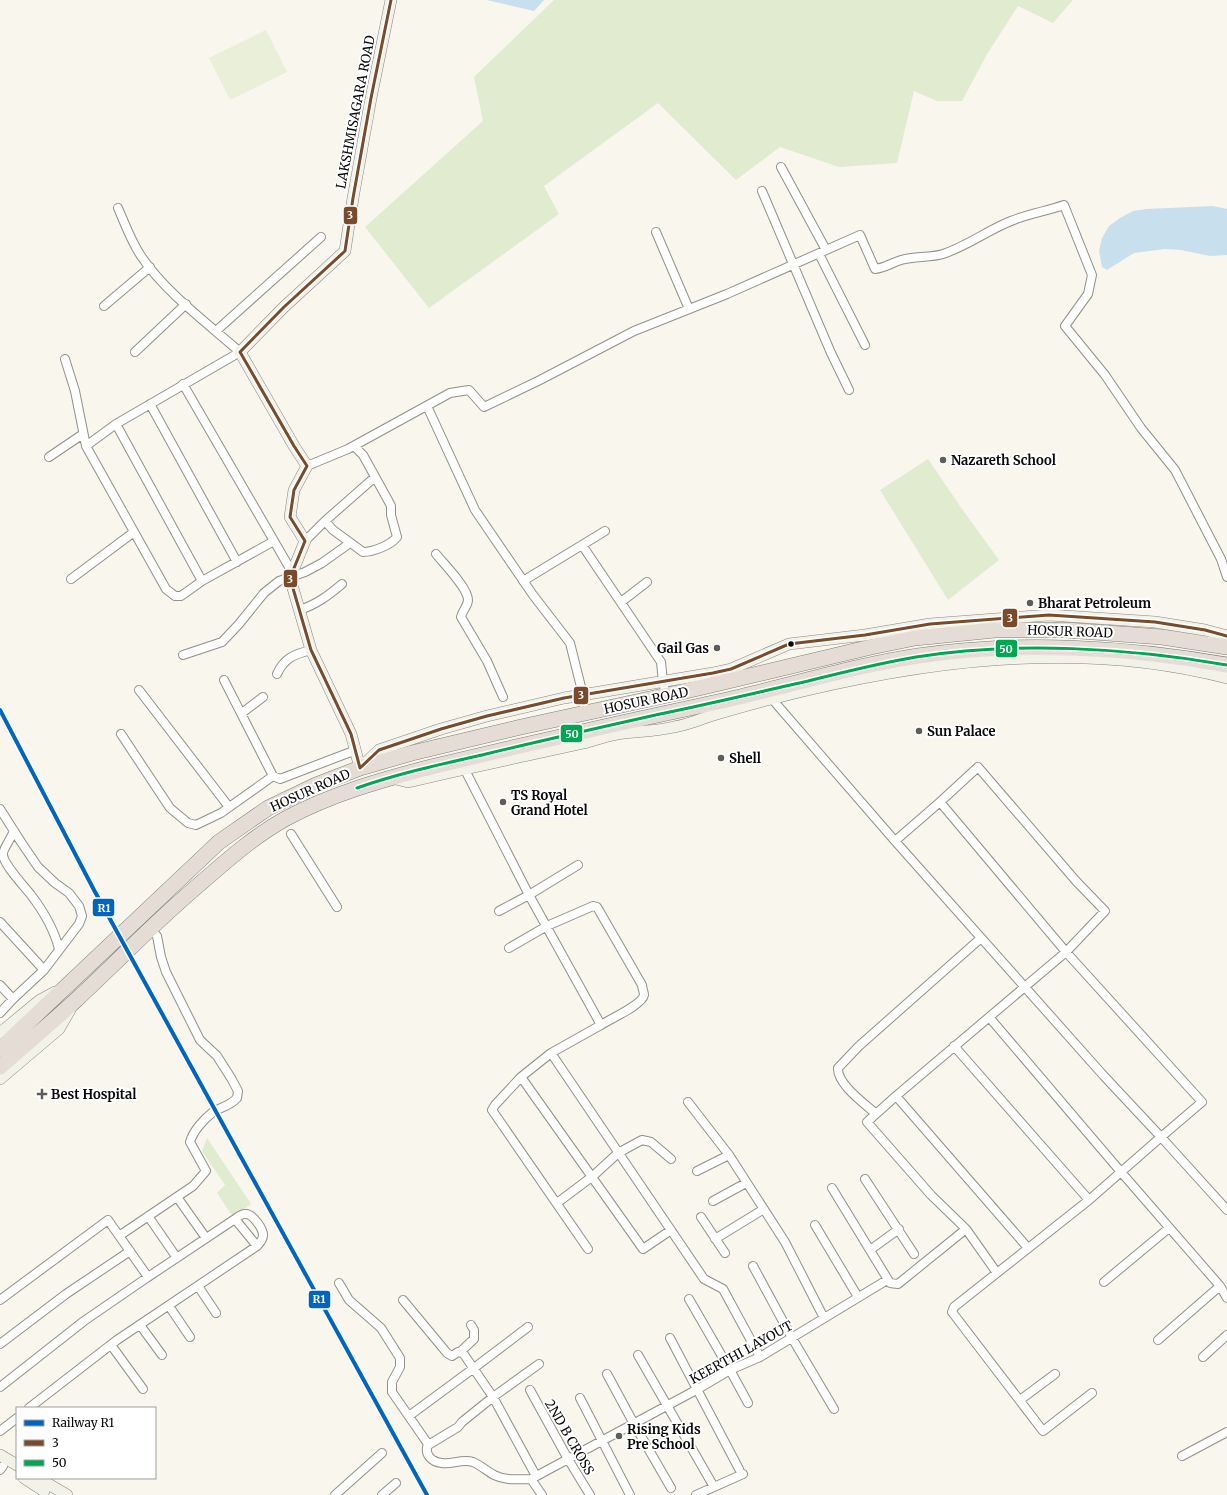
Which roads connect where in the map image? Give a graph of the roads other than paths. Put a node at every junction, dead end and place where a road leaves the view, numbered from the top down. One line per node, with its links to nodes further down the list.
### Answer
1 (391, 0): 16 (street, LAKSHMISAGARA ROAD)
2 (782, 167): 7 (street)
3 (762, 191): 8 (street)
4 (118, 208): 9 (street)
5 (656, 232): 12 (street)
6 (321, 237): 13 (street)
7 (822, 252): 8 (street); 14 (street); 39 (street)
8 (794, 264): 12 (street); 19 (street)
9 (150, 267): 10 (street); 11 (street)
10 (186, 304): 13 (street); 15 (street)
11 (104, 306)
12 (689, 309): 21 (street)
13 (216, 331): 16 (street)
14 (865, 345)
15 (135, 352)
16 (240, 352): 18 (street); 27 (street)
17 (65, 359): 23 (street)
18 (183, 384): 20 (street); 32 (street)
19 (849, 390)
20 (150, 404): 22 (street); 37 (street)
21 (427, 406): 25 (street); 42 (street)
22 (116, 424): 24 (street); 41 (street)
23 (83, 434): 24 (street); 26 (street)
24 (86, 446): 31 (street)
25 (354, 446): 27 (street); 28 (street)
26 (49, 457)
27 (306, 466): 33 (street)
28 (375, 477): 29 (street); 34 (street)
29 (325, 521): 33 (street); 34 (street)
30 (605, 531): 35 (street)
31 (134, 532): 40 (street); 41 (street)
32 (274, 541): 37 (street); 38 (street)
33 (305, 542): 38 (street)
34 (350, 543): 38 (street)
35 (582, 545): 42 (street); 45 (street)
36 (436, 554): 59 (street)
37 (237, 562): 41 (street)
38 (291, 575): 46 (street); 50 (street)
39 (1227, 577)
40 (71, 578)
41 (202, 581)
42 (523, 581): 57 (street)
43 (647, 582): 45 (street)
44 (342, 584): 46 (street)
45 (621, 602): 55 (street)
46 (299, 610): 49 (street)
47 (1227, 636): 55 (street)
48 (1227, 648): 55 (highway, HOSUR ROAD)
49 (311, 650): 52 (street); 64 (street)
50 (183, 655)
51 (1227, 665): 68 (highway, HOSUR ROAD)
52 (277, 674)
53 (1227, 678): 60 (street)
54 (224, 680): 61 (street)
55 (664, 689): 57 (street); 62 (highway, HOSUR ROAD)
56 (139, 690): 70 (street)
57 (583, 695): 62 (street); 65 (street)
58 (264, 697): 61 (street)
59 (503, 697)
60 (772, 699): 66 (street); 74 (street)
61 (242, 713): 67 (street)
62 (585, 713): 65 (highway, HOSUR ROAD)
63 (121, 734): 70 (street)
64 (356, 750): 65 (street); 67 (street)
65 (360, 768): 89 (highway, HOSUR ROAD)
66 (464, 768): 68 (street); 77 (street)
67 (273, 776): 70 (street)
68 (392, 778): 82 (highway, HOSUR ROAD)
69 (940, 802): 74 (street); 86 (street); 86 (street)
70 (229, 807)
71 (0, 809): 72 (street)
72 (14, 831): 76 (street); 85 (street)
73 (291, 834): 78 (street)
74 (895, 841): 83 (street)
75 (578, 865): 77 (street)
76 (4, 867): 85 (street)
77 (529, 895): 79 (street); 81 (street)
78 (337, 908)
79 (499, 911)
80 (0, 922): 87 (street)
81 (547, 926): 84 (street); 95 (street); 95 (street)
82 (150, 928): 92 (highway, HOSUR ROAD); 117 (street)
83 (981, 938): 90 (street); 106 (street)
84 (509, 948)
85 (59, 949): 87 (street)
86 (1066, 952): 90 (street); 107 (street)
87 (44, 970): 91 (street)
88 (0, 985): 91 (street)
89 (68, 985): 96 (highway, HOSUR ROAD); 97 (street)
90 (1025, 987): 94 (street); 107 (street)
91 (13, 999): 93 (street)
92 (75, 1000): 96 (highway, HOSUR ROAD); 103 (street)
93 (0, 1013)
94 (989, 1017): 98 (street); 112 (street)
95 (601, 1025): 100 (street)
96 (32, 1030): 99 (highway); 101 (highway)
97 (0, 1033)
98 (954, 1046): 104 (street); 118 (street)
99 (0, 1049)
100 (551, 1053): 102 (street); 108 (street)
101 (0, 1067)
102 (521, 1077): 113 (street); 120 (street)
103 (0, 1080)
104 (896, 1096): 106 (street); 135 (street)
105 (688, 1102): 109 (street)
106 (876, 1114): 129 (street)
107 (1161, 1137): 112 (street); 122 (street)
108 (618, 1153): 110 (street); 113 (street); 130 (street)
109 (729, 1155): 111 (street); 115 (street)
110 (671, 1159)
111 (697, 1171)
112 (1121, 1172): 118 (street); 127 (street)
113 (593, 1176): 120 (street); 130 (street)
114 (865, 1179): 128 (street)
115 (746, 1183): 119 (street); 121 (street)
116 (832, 1188): 137 (street)
117 (177, 1197): 123 (street); 132 (street)
118 (1089, 1200): 135 (street)
119 (713, 1201)
120 (557, 1203): 136 (street)
121 (764, 1209): 133 (street); 157 (street)
122 (1227, 1210)
123 (148, 1216): 131 (street); 141 (street)
124 (701, 1217): 133 (street)
125 (235, 1219): 132 (street); 134 (street); 134 (street)
126 (816, 1225): 150 (street)
127 (1169, 1228): 147 (street); 149 (street)
128 (899, 1229): 137 (street); 140 (street)
129 (966, 1229): 143 (street); 145 (street, KEERTHI LAYOUT)
130 (671, 1230): 171 (street)
131 (119, 1236): 138 (street); 153 (street)
132 (206, 1238): 141 (street)
133 (715, 1239): 139 (street)
134 (257, 1246): 148 (street)
135 (1028, 1248): 143 (street)
136 (588, 1249)
137 (870, 1250): 145 (street)
138 (130, 1251): 144 (street); 166 (street)
139 (724, 1253)
140 (914, 1254)
141 (177, 1258): 144 (street)
142 (753, 1266): 164 (street)
143 (997, 1273): 185 (street)
144 (148, 1277): 178 (street)
145 (887, 1280): 150 (street, KEERTHI LAYOUT)
146 (339, 1282): 190 (street)
147 (1104, 1282)
148 (198, 1286): 155 (street); 156 (street)
149 (1220, 1286): 151 (street); 165 (street)
150 (858, 1297): 157 (street, KEERTHI LAYOUT)
151 (1227, 1298)
152 (689, 1299): 175 (street)
153 (0, 1300)
154 (403, 1300): 168 (street)
155 (169, 1306): 158 (street); 162 (street)
156 (216, 1314)
157 (824, 1318): 164 (street, KEERTHI LAYOUT)
158 (140, 1325): 167 (street); 169 (street)
159 (471, 1326): 168 (street)
160 (528, 1327): 174 (street)
161 (1227, 1335): 172 (street)
162 (190, 1337)
163 (670, 1338): 180 (street)
164 (792, 1338): 171 (street, KEERTHI LAYOUT); 189 (street)
165 (1158, 1340)
166 (0, 1344)
167 (111, 1345): 179 (street); 188 (street)
168 (460, 1352): 174 (street)
169 (162, 1355)
170 (638, 1355): 187 (street)
171 (760, 1357): 175 (street, KEERTHI LAYOUT)
172 (1203, 1357)
173 (539, 1364): 183 (street)
174 (474, 1368): 183 (street); 190 (street)
175 (730, 1370): 180 (street, KEERTHI LAYOUT); 186 (street)
176 (608, 1374): 192 (street)
177 (1055, 1374): 185 (street)
178 (0, 1387)
179 (143, 1389)
180 (698, 1389): 187 (street, KEERTHI LAYOUT); 207 (street)
181 (530, 1390): 199 (street, 2ND B CROSS)
182 (1092, 1393): 185 (street)
183 (493, 1397): 196 (street); 203 (street)
184 (580, 1398): 195 (street)
185 (1020, 1400)
186 (748, 1403)
187 (667, 1406): 192 (street, KEERTHI LAYOUT); 207 (street)
188 (30, 1407)
189 (834, 1409)
190 (409, 1416): 196 (street)
191 (16, 1419): 193 (street)
192 (634, 1424): 195 (street, KEERTHI LAYOUT); 208 (street)
193 (0, 1431)
194 (1227, 1432): 198 (street)
195 (601, 1442): 199 (street, KEERTHI LAYOUT); 215 (street)
196 (428, 1444): 203 (street)
197 (382, 1453): 211 (street)
198 (1182, 1456)
199 (568, 1459): 203 (street, KEERTHI LAYOUT); 214 (street, 2ND B CROSS)
200 (1, 1464): 201 (street); 202 (street)
201 (16, 1465)
202 (16, 1473)
203 (534, 1478): 213 (street)
204 (26, 1479): 209 (street)
205 (40, 1479): 210 (street)
206 (396, 1483): 212 (street)
207 (714, 1487): 216 (street)
208 (671, 1488)
209 (49, 1494)
210 (67, 1495)
211 (334, 1495)
212 (382, 1495)
213 (542, 1495)
214 (590, 1495)
215 (630, 1495)
216 (696, 1495)

